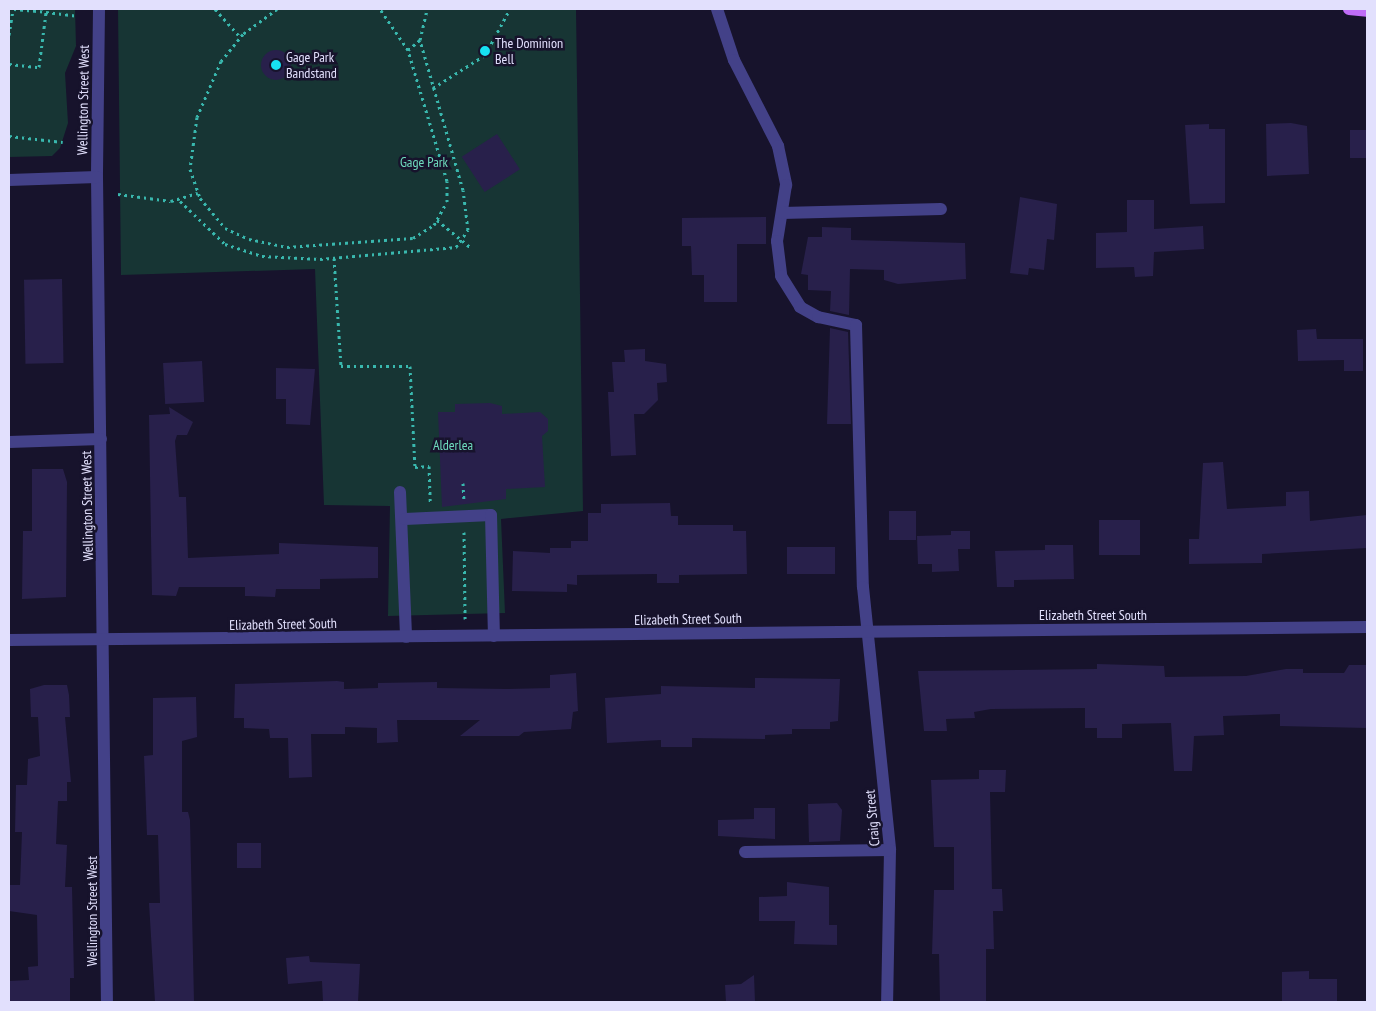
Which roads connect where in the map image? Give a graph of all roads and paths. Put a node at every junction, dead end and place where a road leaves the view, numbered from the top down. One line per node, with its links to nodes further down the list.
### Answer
1 (14, 9): 11 (path); 13 (path)
2 (99, 9): 21 (street, Wellington Street West)
3 (215, 9): 14 (path)
4 (277, 9): 14 (path)
5 (380, 9): 16 (path)
6 (427, 9): 15 (path)
7 (510, 9): 18 (path)
8 (717, 9): 27 (street)
9 (1349, 9): 10 (main road)
10 (1367, 11)
11 (46, 12): 12 (path); 17 (path)
12 (77, 16)
13 (9, 35)
14 (240, 36): 23 (path)
15 (420, 40): 16 (path); 18 (path)
16 (408, 50): 28 (path)
17 (9, 64)
18 (433, 88): 29 (path)
19 (9, 136): 20 (path)
20 (63, 142)
21 (97, 177): 22 (street); 32 (street, Wellington Street West)
22 (9, 180)
23 (198, 193): 25 (path); 28 (path)
24 (118, 194): 25 (path)
25 (180, 201): 31 (path)
26 (941, 209): 27 (street)
27 (782, 213): 40 (street, Craig Street)
28 (437, 220): 29 (path)
29 (463, 242): 30 (path); 31 (path)
30 (470, 247)
31 (334, 258): 37 (path)
32 (101, 439): 33 (street); 45 (street, Wellington Street West)
33 (9, 442)
34 (463, 483): 36 (path)
35 (400, 492): 38 (street)
36 (464, 517): 37 (street); 41 (street); 43 (path)
37 (431, 518): 38 (street)
38 (405, 519): 42 (street)
39 (1367, 627): 40 (street, Elizabeth Street South)
40 (870, 631): 41 (street, Elizabeth Street South); 46 (street, Craig Street)
41 (494, 636): 43 (street, Elizabeth Street South)
42 (406, 637): 43 (street, Elizabeth Street South); 45 (street, Elizabeth Street South)
43 (464, 637)
44 (9, 640): 45 (street, Elizabeth Street South)
45 (105, 641): 48 (street, Wellington Street West)
46 (890, 850): 47 (street); 49 (street, Craig Street)
47 (746, 852)
48 (107, 1002)
49 (887, 1002)

